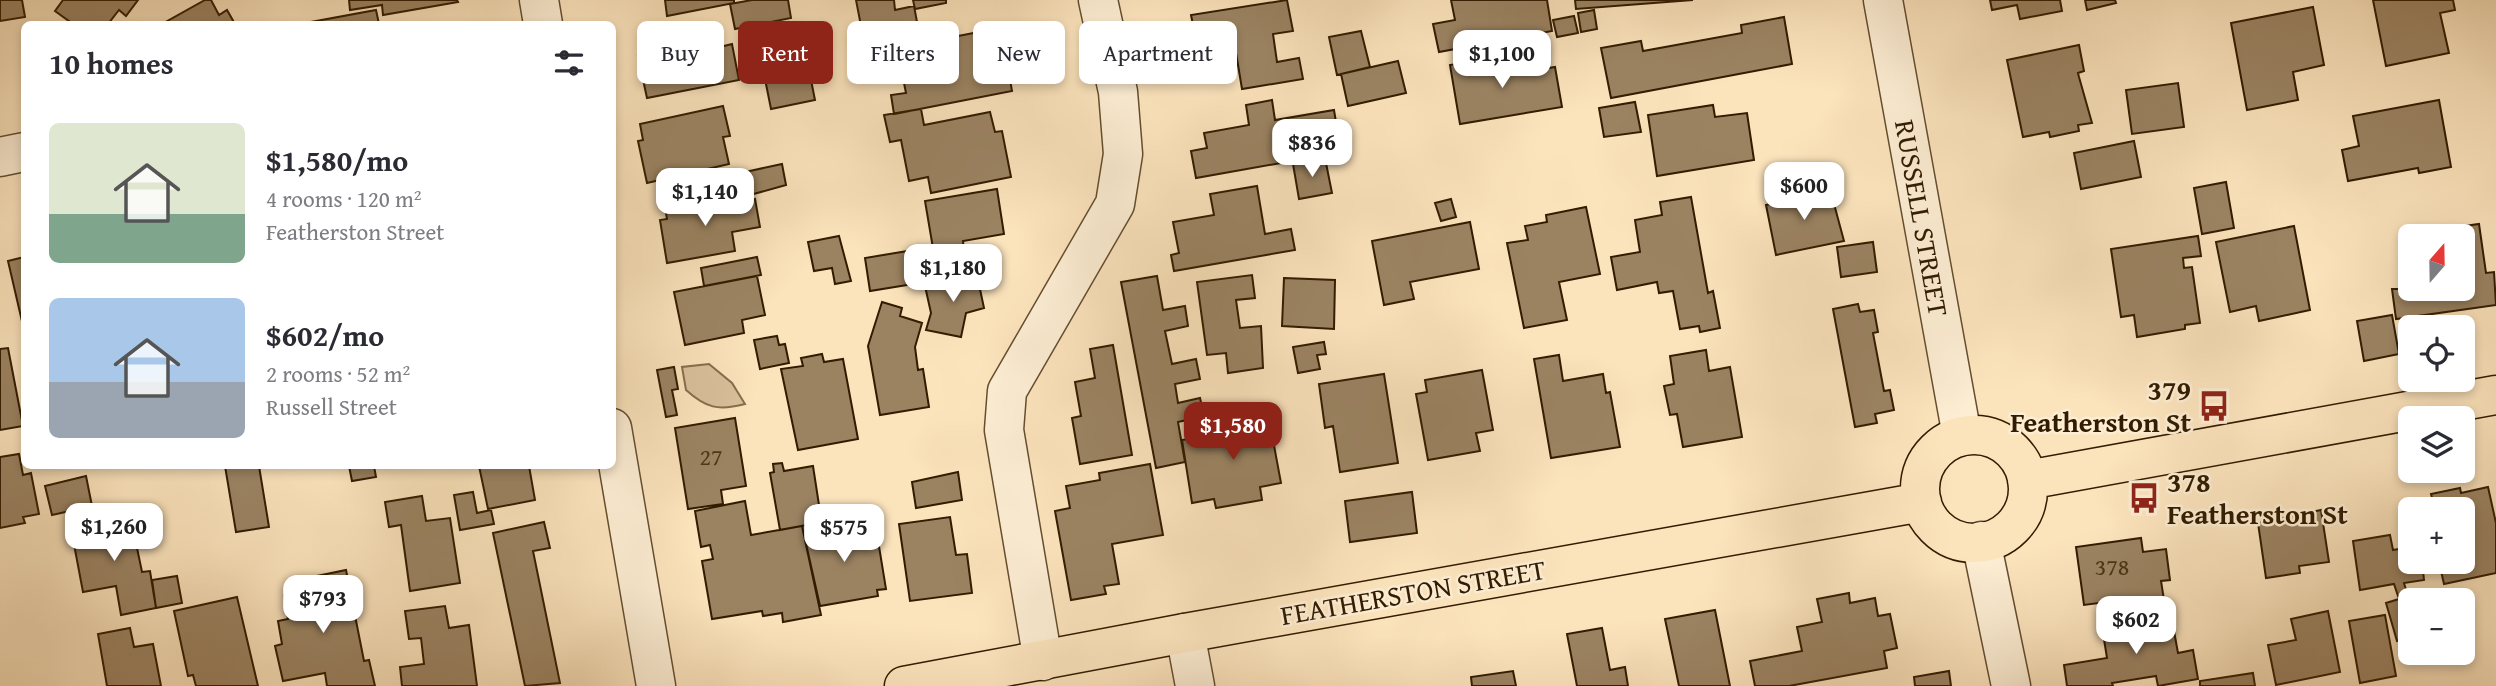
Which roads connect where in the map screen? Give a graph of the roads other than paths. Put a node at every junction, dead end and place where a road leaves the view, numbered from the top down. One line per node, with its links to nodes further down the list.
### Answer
1 (539, 0): 4 (street)
2 (1098, 0): 14 (street)
3 (1883, 0): 8 (street, RUSSELL STREET)
4 (542, 21)
5 (21, 153): 6 (street)
6 (0, 157)
7 (2496, 395): 10 (main road)
8 (1962, 436): 10 (main road); 11 (main road)
9 (616, 451): 15 (street)
10 (2027, 480): 12 (main road)
11 (1922, 502): 12 (main road); 13 (main road, FEATHERSTON STREET)
12 (1981, 541): 18 (street)
13 (1185, 633): 14 (main road, FEATHERSTON STREET); 17 (street)
14 (1043, 661): 16 (main road, FEATHERSTON STREET)
15 (656, 686)
16 (904, 686)
17 (1195, 686)
18 (2011, 686)

